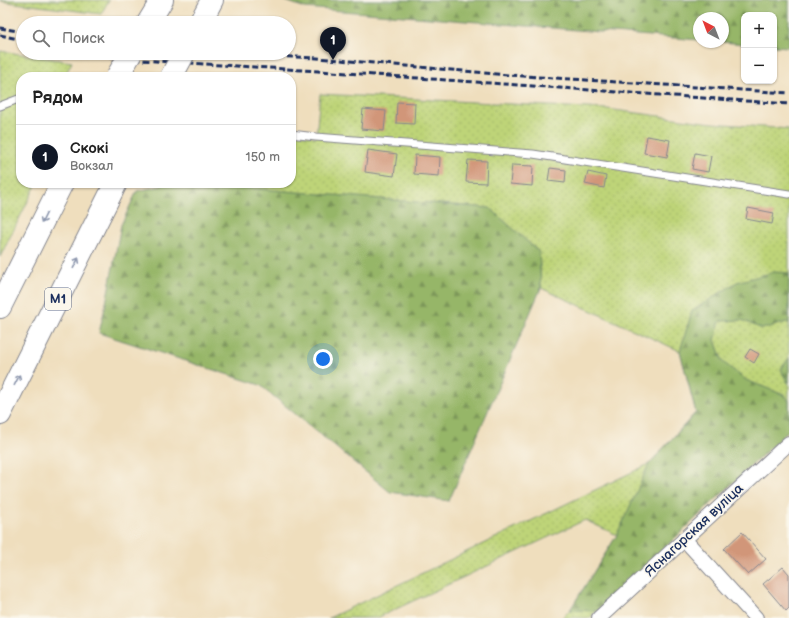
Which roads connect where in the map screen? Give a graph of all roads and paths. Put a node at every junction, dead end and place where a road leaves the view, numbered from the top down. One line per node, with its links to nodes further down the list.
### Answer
1 (162, 0): 3 (highway)
2 (212, 0): 4 (highway)
3 (152, 16)
4 (204, 16)
5 (127, 60): 7 (highway, bridge)
6 (180, 60): 8 (highway, bridge)
7 (121, 72)
8 (174, 72)
9 (16, 100): 10 (lane)
10 (0, 106)
11 (296, 135): 14 (lane)
12 (60, 188): 15 (highway, one-way to 15)
13 (113, 188): 16 (highway, М1, one-way to 13)
14 (789, 194)
15 (0, 307)
16 (0, 414)
17 (789, 443): 18 (street, Яснагорская вуліца)
18 (684, 539): 19 (street, Яснагорская вуліца); 20 (street)
19 (599, 618)
20 (756, 618)

